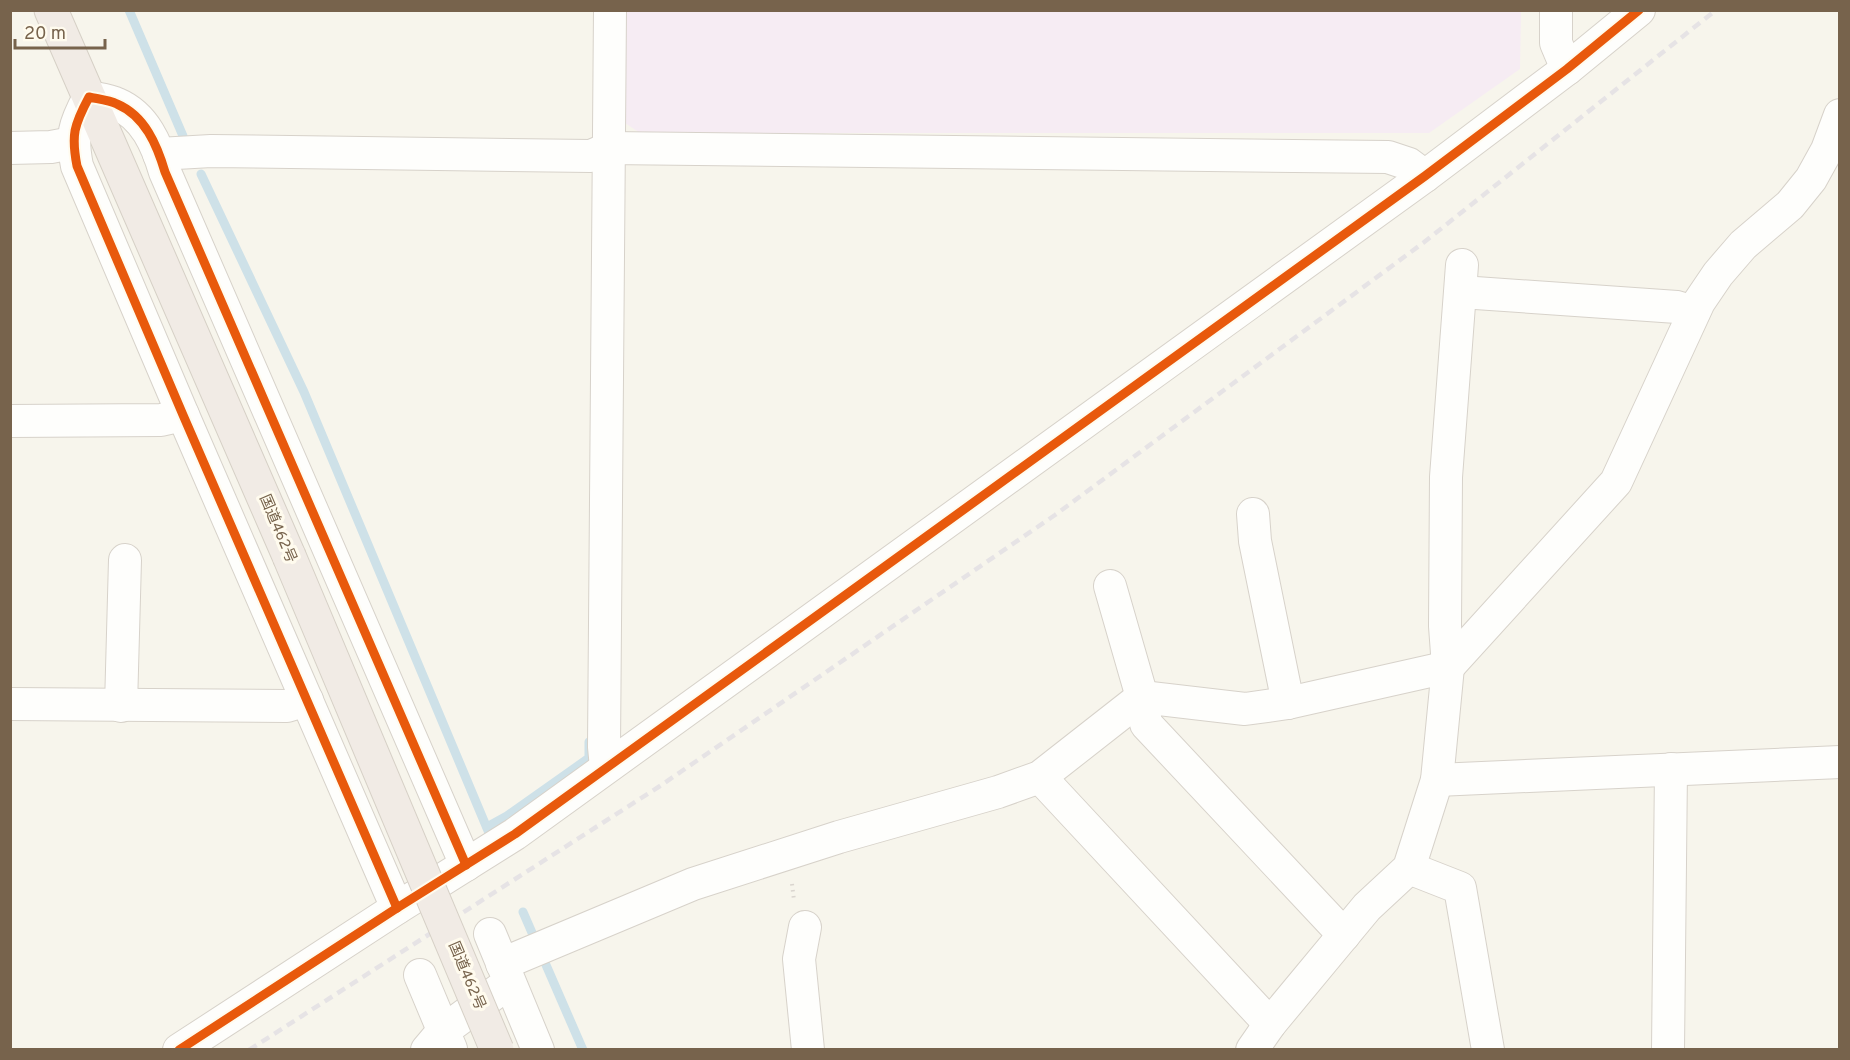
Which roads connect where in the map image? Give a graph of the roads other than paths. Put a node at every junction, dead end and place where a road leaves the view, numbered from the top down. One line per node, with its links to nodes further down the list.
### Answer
1 (51, 10): 6 (highway, 国道462号)
2 (609, 10): 10 (street)
3 (1556, 10): 5 (street)
4 (1639, 10): 5 (street)
5 (1567, 69): 12 (street)
6 (89, 97): 8 (street); 11 (street); 41 (highway, 国道462号, bridge)
7 (1839, 114): 13 (street)
8 (72, 143): 9 (street); 14 (street)
9 (10, 147)
10 (609, 148): 11 (street); 12 (street); 26 (street)
11 (159, 154): 30 (street)
12 (1425, 176): 26 (street)
13 (1694, 312): 19 (street); 19 (street)
14 (183, 415): 15 (street); 21 (street)
15 (10, 421)
16 (1253, 514): 22 (street)
17 (125, 560): 24 (street)
18 (1110, 586): 20 (street)
19 (1448, 667): 22 (street); 29 (street)
20 (1142, 697): 22 (street); 28 (street); 35 (street)
21 (307, 700): 24 (street); 32 (street)
22 (1287, 703)
23 (10, 704): 24 (street)
24 (121, 706)
25 (1839, 762): 27 (street)
26 (606, 767): 30 (street)
27 (1671, 770): 29 (street); 46 (street)
28 (1040, 777): 36 (street); 38 (street)
29 (1437, 780): 31 (street)
30 (466, 865): 32 (street)
31 (1409, 868): 35 (street); 45 (street)
32 (397, 908): 40 (street)
33 (805, 927): 43 (street)
34 (490, 934): 36 (street)
35 (1344, 935): 38 (street)
36 (510, 968): 39 (street); 42 (street)
37 (420, 975): 39 (street)
38 (1270, 1024): 44 (street)
39 (441, 1043)
40 (179, 1050)
41 (497, 1050)
42 (538, 1050)
43 (808, 1050)
44 (1252, 1050)
45 (1488, 1050)
46 (1668, 1050)

